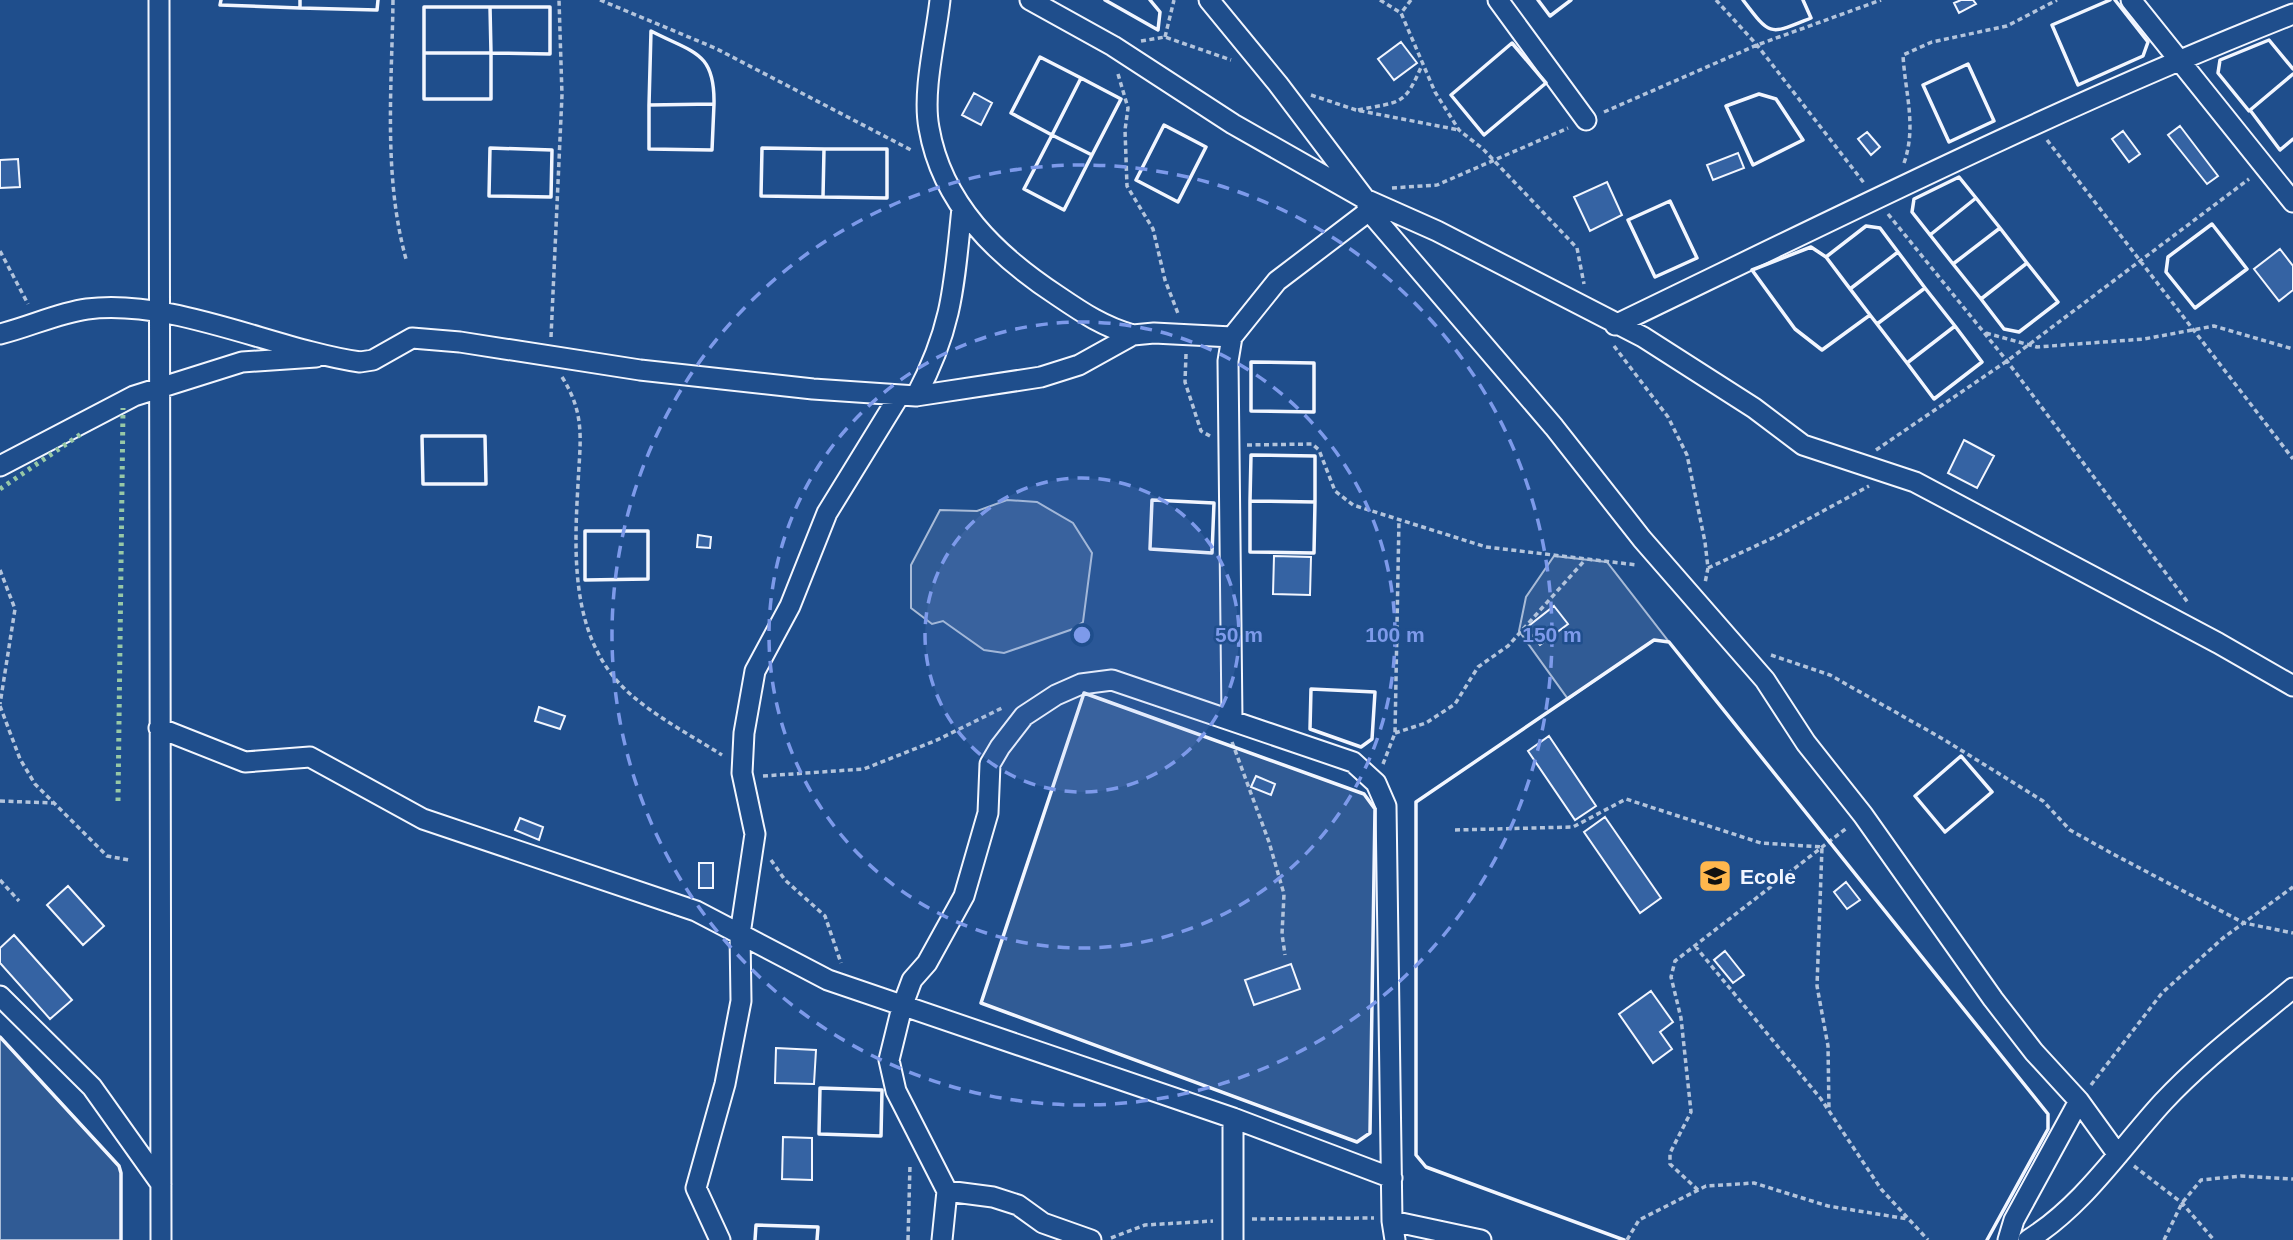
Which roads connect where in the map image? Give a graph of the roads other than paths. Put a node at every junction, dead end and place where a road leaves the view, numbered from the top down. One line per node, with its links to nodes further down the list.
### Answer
1 (159, 0): 13 (street)
2 (940, 0): 12 (street)
3 (1030, 0): 11 (street)
4 (1209, 0): 11 (street)
5 (1498, 0): 9 (street)
6 (2131, 0): 8 (street)
7 (2293, 14): 8 (street)
8 (2178, 59): 10 (street); 14 (street)
9 (1586, 120)
10 (2293, 202)
11 (1367, 205): 14 (street); 17 (street); 29 (street)
12 (962, 208): 16 (street); 20 (street)
13 (158, 314): 15 (street); 18 (street); 19 (street)
14 (1612, 332): 22 (street)
15 (0, 334)
16 (1133, 335): 17 (street); 20 (street)
17 (1232, 337): 23 (street)
18 (329, 356): 19 (street); 20 (street)
19 (158, 388): 21 (street); 24 (street)
20 (907, 396): 25 (street)
21 (0, 466)
22 (2293, 686)
23 (1232, 719): 28 (street); 32 (street)
24 (159, 728): 25 (street); 33 (street)
25 (740, 934): 28 (street); 38 (street)
26 (2293, 988): 31 (street)
27 (0, 996): 33 (street)
28 (902, 1007): 30 (street); 34 (street)
29 (2079, 1101): 31 (street); 42 (street)
30 (1233, 1118): 32 (street); 40 (street)
31 (2118, 1155): 43 (street)
32 (1392, 1178): 35 (street)
33 (161, 1184): 37 (street)
34 (947, 1191): 36 (street); 39 (street)
35 (1393, 1230): 41 (street)
36 (1080, 1238)
37 (161, 1240)
38 (720, 1240)
39 (942, 1240)
40 (1233, 1240)
41 (1480, 1240)
42 (2008, 1240)
43 (2028, 1240)

